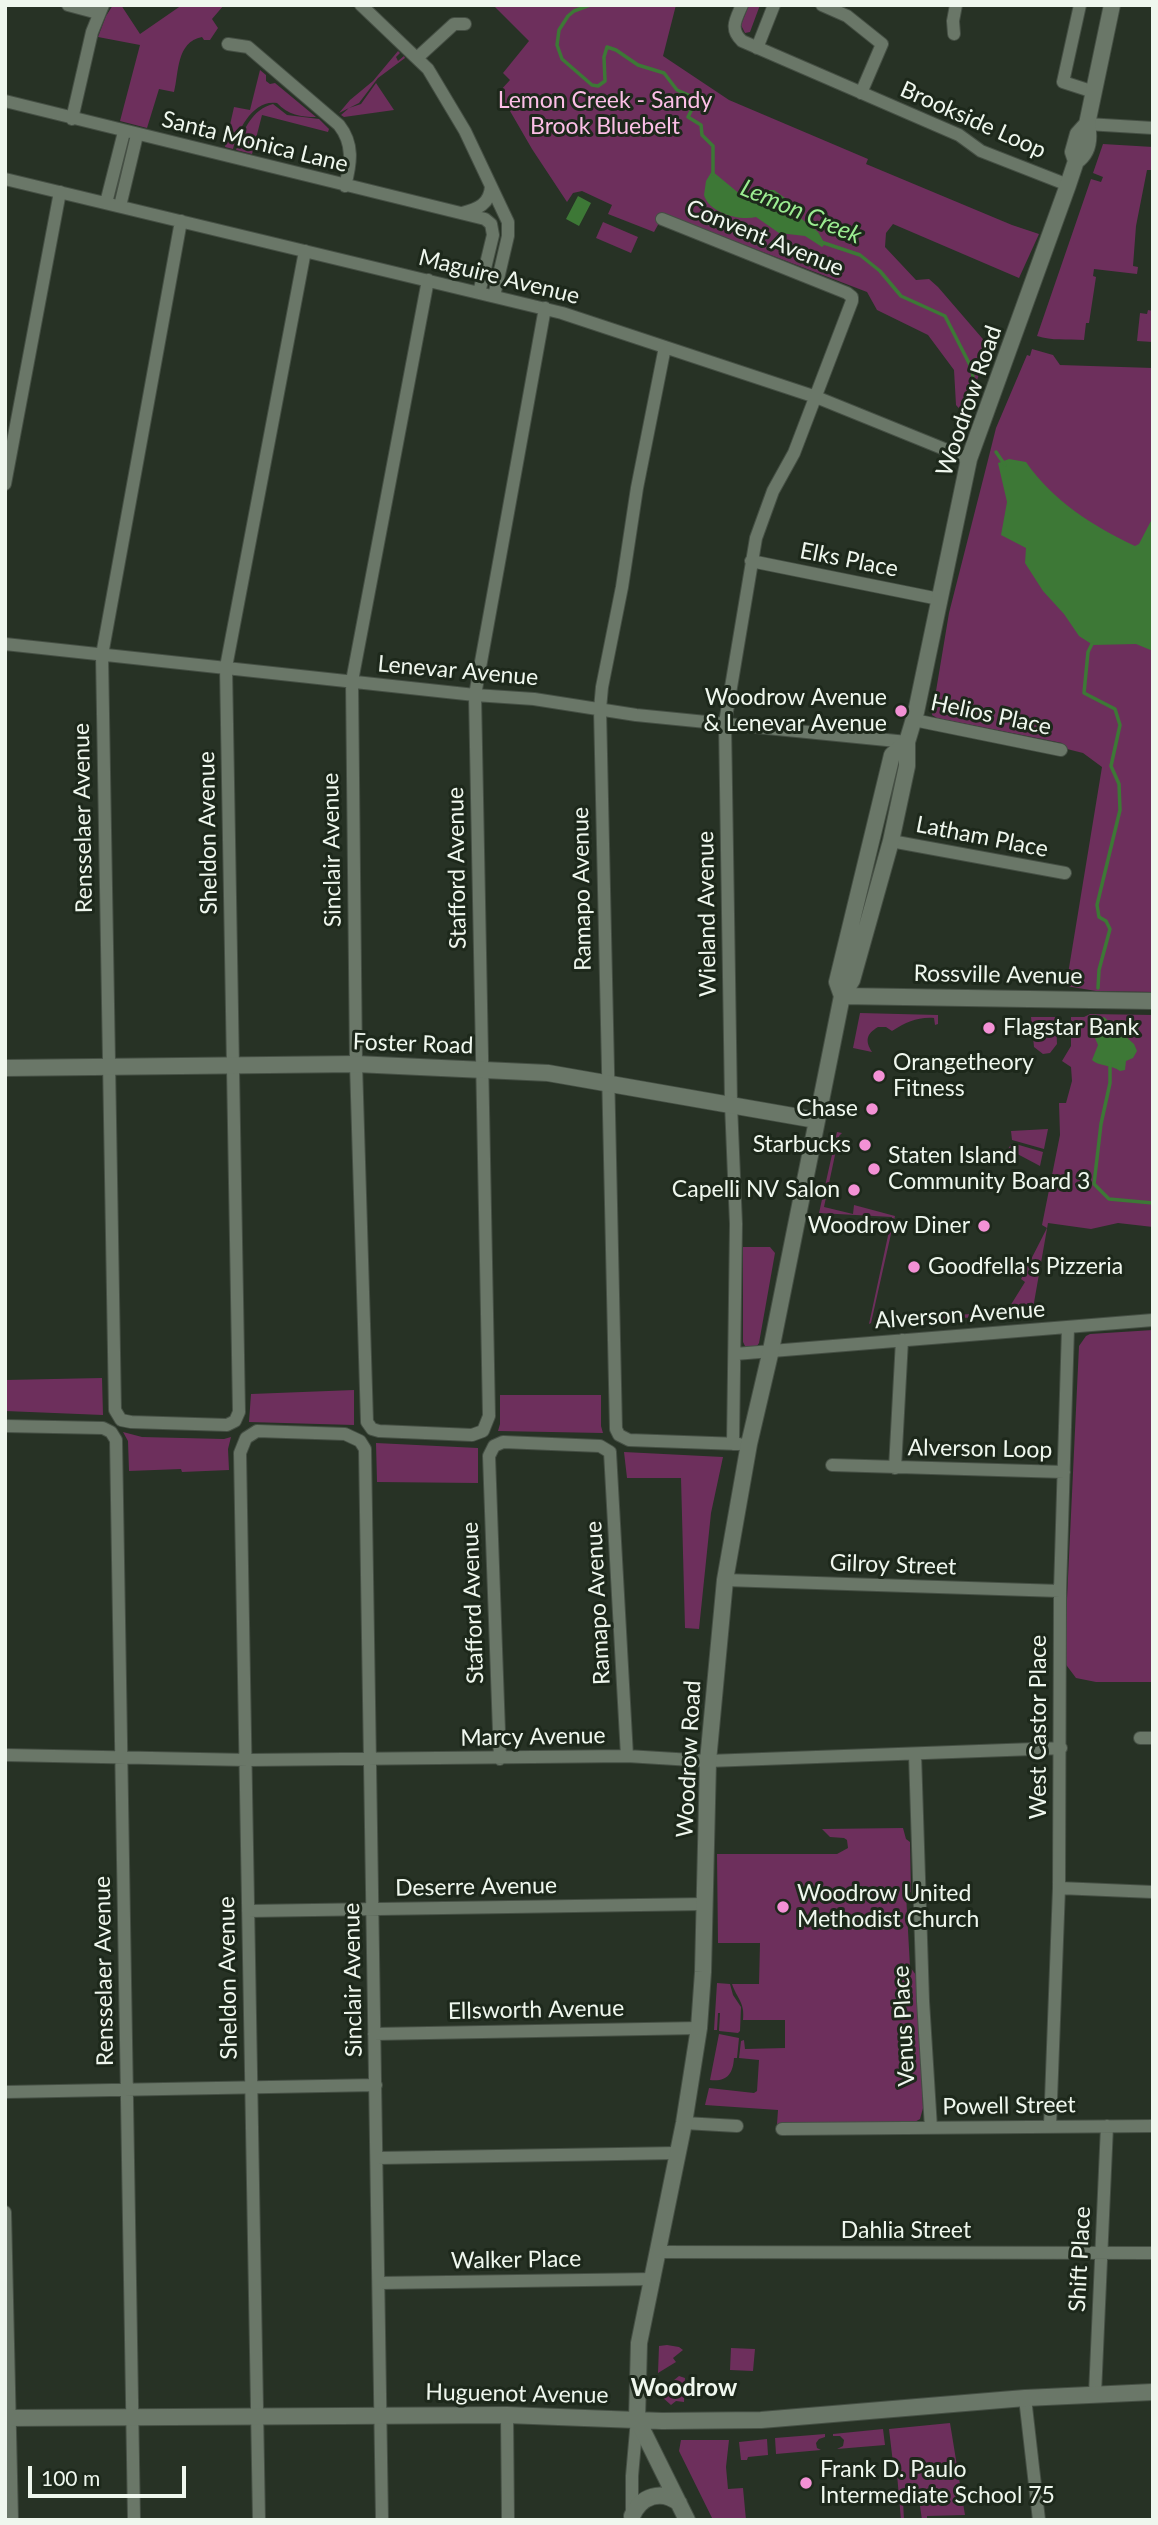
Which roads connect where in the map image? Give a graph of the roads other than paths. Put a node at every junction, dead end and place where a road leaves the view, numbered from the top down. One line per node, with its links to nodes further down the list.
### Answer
1 (68, 5): 9 (street)
2 (361, 5): 14 (street)
3 (742, 5): 13 (street, Brookside Loop)
4 (774, 5): 13 (street)
5 (822, 5): 16 (street)
6 (956, 5): 11 (street)
7 (1080, 5): 15 (street)
8 (1112, 5): 15 (street, Woodrow Road)
9 (100, 9): 18 (street)
10 (465, 24): 14 (street)
11 (954, 34)
12 (228, 44): 25 (street)
13 (757, 48): 16 (street, Brookside Loop)
14 (418, 57): 26 (street)
15 (1094, 92): 19 (street, Woodrow Road)
16 (861, 93): 24 (street, Brookside Loop)
17 (5, 101): 18 (street, Santa Monica Lane)
18 (72, 119): 21 (street, Santa Monica Lane)
19 (1087, 124): 20 (street); 24 (street, Woodrow Road)
20 (1153, 128)
21 (124, 132): 22 (street, Santa Monica Lane); 28 (street)
22 (137, 135): 25 (street, Santa Monica Lane); 28 (street)
23 (5, 179): 27 (street, Maguire Avenue)
24 (1068, 185): 41 (street, Woodrow Road)
25 (345, 186): 29 (street, Santa Monica Lane)
26 (491, 186): 29 (street); 35 (street)
27 (61, 192): 28 (street, Maguire Avenue); 40 (street)
28 (113, 205): 31 (street, Maguire Avenue)
29 (462, 213): 34 (street, Santa Monica Lane)
30 (662, 219): 36 (street, Convent Avenue)
31 (181, 221): 32 (street, Maguire Avenue); 46 (street, Rensselaer Avenue)
32 (306, 251): 33 (street, Maguire Avenue); 47 (street, Sheldon Avenue)
33 (428, 280): 34 (street, Maguire Avenue); 48 (street, Sinclair Avenue)
34 (479, 293): 35 (street, Maguire Avenue)
35 (494, 296): 37 (street, Maguire Avenue)
36 (852, 297): 39 (street, Wieland Avenue)
37 (545, 309): 38 (street, Maguire Avenue); 49 (street, Stafford Avenue)
38 (665, 346): 39 (street, Maguire Avenue); 50 (street, Ramapo Avenue)
39 (816, 397): 41 (street, Maguire Avenue); 43 (street, Wieland Avenue)
40 (8, 451): 42 (street)
41 (969, 459): 44 (street, Woodrow Road)
42 (5, 484)
43 (751, 561): 44 (street, Elks Place); 52 (street, Wieland Avenue)
44 (939, 599): 51 (street, Woodrow Road)
45 (5, 644): 46 (street, Lenevar Avenue)
46 (102, 654): 47 (street, Lenevar Avenue); 62 (street, Rensselaer Avenue)
47 (226, 667): 48 (street, Lenevar Avenue); 61 (street, Sheldon Avenue)
48 (352, 681): 49 (street, Lenevar Avenue); 60 (street, Sinclair Avenue)
49 (475, 695): 50 (street, Lenevar Avenue); 64 (street, Stafford Avenue)
50 (600, 709): 52 (street, Lenevar Avenue); 65 (street, Ramapo Avenue)
51 (914, 720): 53 (street, Woodrow Road); 54 (street, Helios Place)
52 (725, 723): 53 (street, Lenevar Avenue); 66 (street, Wieland Avenue)
53 (907, 742): 55 (street, Woodrow Road); 56 (street, Woodrow Road)
54 (1061, 750)
55 (870, 839): 56 (street); 58 (street, Woodrow Road)
56 (891, 841): 57 (street, Latham Place); 58 (street, Woodrow Road)
57 (1065, 873)
58 (842, 996): 59 (street, Rossville Avenue); 67 (street, Woodrow Road)
59 (1153, 1001)
60 (356, 1064): 61 (street, Foster Road); 64 (street, Foster Road); 75 (street, Sinclair Avenue)
61 (233, 1065): 62 (street, Foster Road); 73 (street, Sheldon Avenue)
62 (107, 1066): 63 (street, Foster Road); 73 (street, Rensselaer Avenue)
63 (5, 1068)
64 (482, 1069): 65 (street, Foster Road); 75 (street, Stafford Avenue)
65 (607, 1082): 66 (street, Foster Road); 77 (street, Ramapo Avenue)
66 (731, 1104): 67 (street, Foster Road); 72 (street, Wieland Avenue)
67 (816, 1119): 71 (street, Woodrow Road)
68 (1153, 1320): 69 (street, Alverson Avenue)
69 (1068, 1328): 70 (street, Alverson Avenue); 81 (street, West Castor Place)
70 (902, 1340): 71 (street, Alverson Avenue); 80 (street, Alverson Loop)
71 (771, 1350): 72 (street, Alverson Avenue); 77 (street, Woodrow Road)
72 (735, 1353): 77 (street, Wieland Avenue)
73 (121, 1420)
74 (5, 1426): 88 (street, Rensselaer Avenue)
75 (483, 1431)
76 (360, 1441): 89 (street, Sinclair Avenue); 91 (street, Sheldon Avenue)
77 (741, 1444): 82 (street, Woodrow Road)
78 (608, 1449): 87 (street, Ramapo Avenue); 90 (street, Stafford Avenue)
79 (832, 1465): 80 (street, Alverson Loop)
80 (895, 1468): 81 (street, Alverson Loop)
81 (1064, 1472): 83 (street, West Castor Place)
82 (725, 1580): 83 (street, Gilroy Street); 92 (street, Woodrow Road)
83 (1060, 1591): 84 (street, West Castor Place)
84 (1061, 1748): 85 (street, Marcy Avenue); 93 (street, West Castor Place)
85 (915, 1754): 92 (street, Marcy Avenue); 109 (street, Venus Place)
86 (5, 1755): 88 (street, Marcy Avenue)
87 (627, 1756): 90 (street, Marcy Avenue); 92 (street, Marcy Avenue)
88 (123, 1758): 91 (street, Marcy Avenue); 102 (street, Rensselaer Avenue)
89 (368, 1759): 90 (street, Marcy Avenue); 91 (street, Marcy Avenue); 96 (street, Sinclair Avenue)
90 (500, 1759)
91 (248, 1760): 97 (street, Sheldon Avenue)
92 (708, 1761): 95 (street, Woodrow Road)
93 (1059, 1888): 94 (street); 106 (street, West Castor Place)
94 (1153, 1892)
95 (705, 1904): 96 (street, Deserre Avenue); 98 (street, Woodrow Road)
96 (372, 1909): 97 (street, Deserre Avenue); 99 (street, Sinclair Avenue)
97 (248, 1912): 101 (street, Sheldon Avenue)
98 (699, 2028): 99 (street, Ellsworth Avenue); 104 (street, Woodrow Road)
99 (374, 2034): 100 (street, Sinclair Avenue)
100 (376, 2085): 101 (street); 112 (street, Sinclair Avenue)
101 (251, 2087): 102 (street); 125 (street, Sheldon Avenue)
102 (127, 2090): 103 (street); 124 (street, Rensselaer Avenue)
103 (5, 2092)
104 (684, 2123): 105 (street); 111 (street, Woodrow Road)
105 (737, 2126)
106 (1050, 2126): 107 (street, Powell Street); 109 (street, Powell Street)
107 (1107, 2126): 108 (street, Powell Street); 115 (street, Shift Place)
108 (1153, 2126)
109 (931, 2128): 110 (street, Powell Street)
110 (782, 2129)
111 (678, 2153): 112 (street); 114 (street, Woodrow Road)
112 (377, 2158): 118 (street, Sinclair Avenue)
113 (5, 2212): 126 (street)
114 (659, 2252): 115 (street, Dahlia Street); 117 (street, Woodrow Road)
115 (1101, 2253): 116 (street, Dahlia Street); 120 (street, Shift Place)
116 (1153, 2253)
117 (654, 2279): 118 (street, Walker Place); 127 (street, Woodrow Road)
118 (379, 2283): 123 (street, Sinclair Avenue)
119 (1153, 2392): 120 (street, Huguenot Avenue)
120 (1095, 2395): 121 (street, Huguenot Avenue)
121 (1025, 2398): 127 (street, Huguenot Avenue); 136 (street)
122 (507, 2414): 123 (street, Huguenot Avenue); 127 (street, Huguenot Avenue); 134 (street)
123 (382, 2415): 125 (street, Huguenot Avenue); 133 (street, Sinclair Avenue)
124 (132, 2416): 125 (street, Huguenot Avenue); 126 (street, Huguenot Avenue); 131 (street, Rensselaer Avenue)
125 (257, 2416): 132 (street, Sheldon Avenue)
126 (8, 2418): 130 (street)
127 (637, 2419): 128 (street, Woodrow Road); 129 (street)
128 (679, 2503): 129 (street); 135 (street, Woodrow Road)
129 (632, 2518)
130 (12, 2520)
131 (134, 2520)
132 (259, 2520)
133 (382, 2520)
134 (508, 2520)
135 (687, 2520)
136 (1039, 2520)

